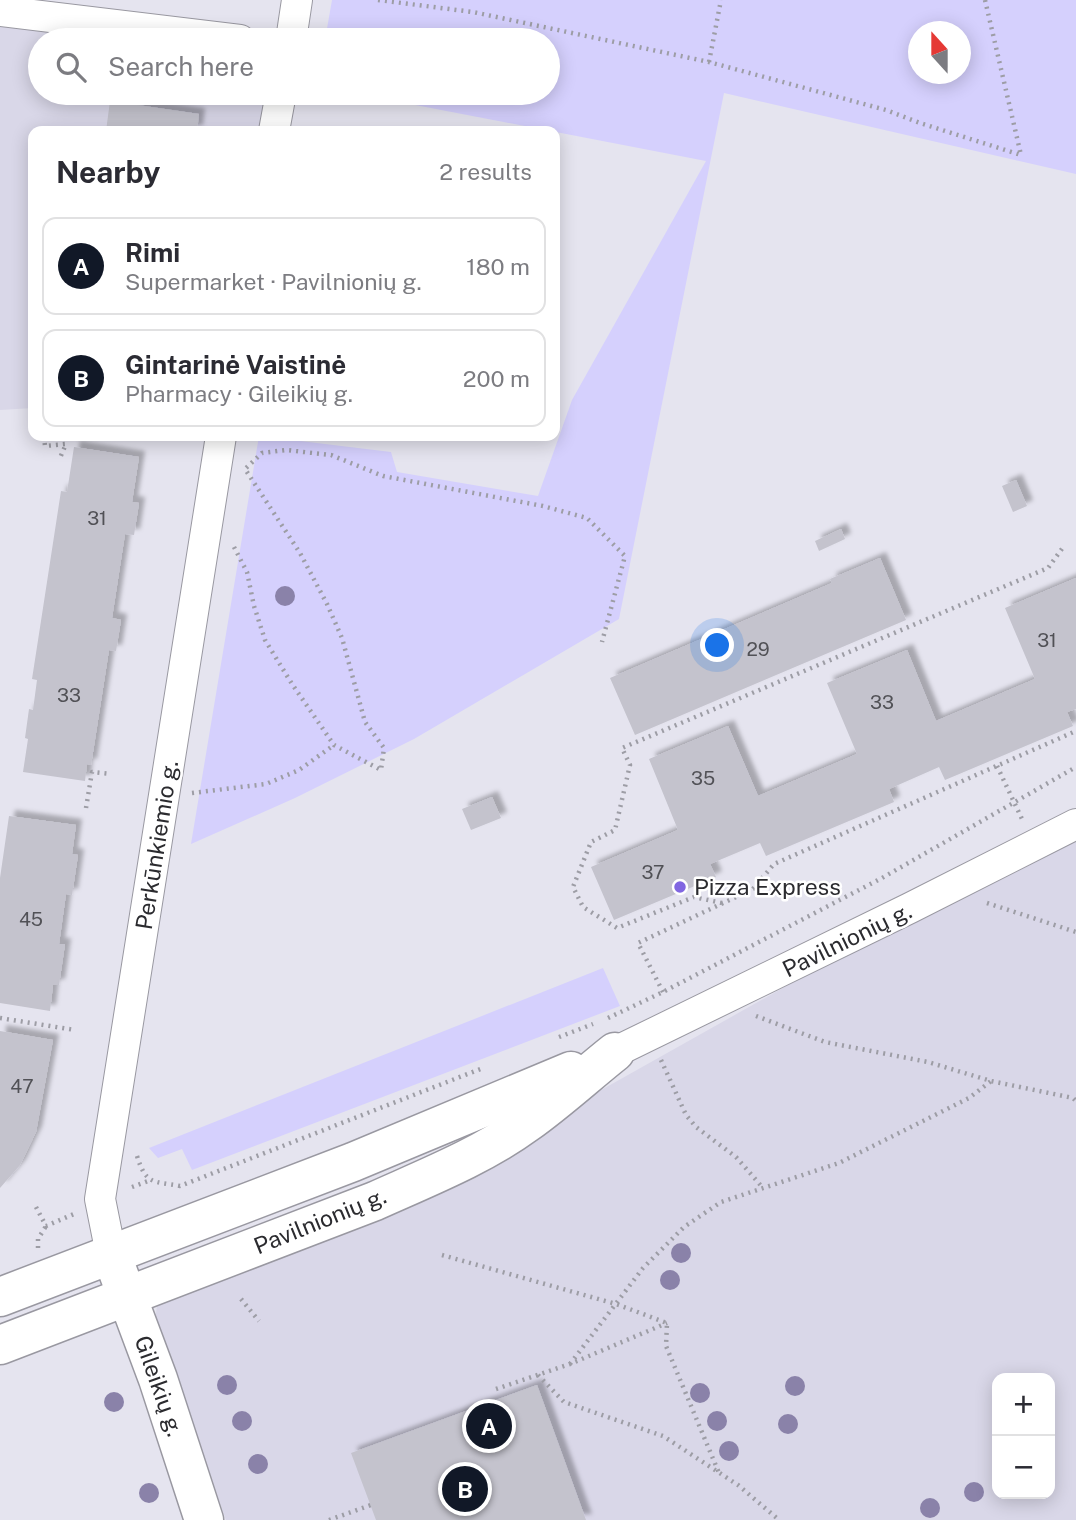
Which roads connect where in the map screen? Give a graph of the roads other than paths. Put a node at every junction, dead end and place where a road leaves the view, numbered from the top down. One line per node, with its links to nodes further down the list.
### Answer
1 (297, 0): 4 (street)
2 (0, 11): 3 (street)
3 (141, 28)
4 (293, 28)
5 (279, 105): 6 (street)
6 (275, 126)
7 (220, 441): 10 (street, Perkūnkiemio g.)
8 (1076, 824): 9 (street, Pavilnionių g.)
9 (615, 1052): 10 (street, Pavilnionių g.); 12 (street, Pavilnionių g.)
10 (111, 1254): 11 (street, Pavilnionių g.); 12 (street, Gileikių g.)
11 (0, 1297)
12 (127, 1297): 13 (street, Pavilnionių g.); 14 (street, Gileikių g.)
13 (0, 1345)
14 (204, 1520)

